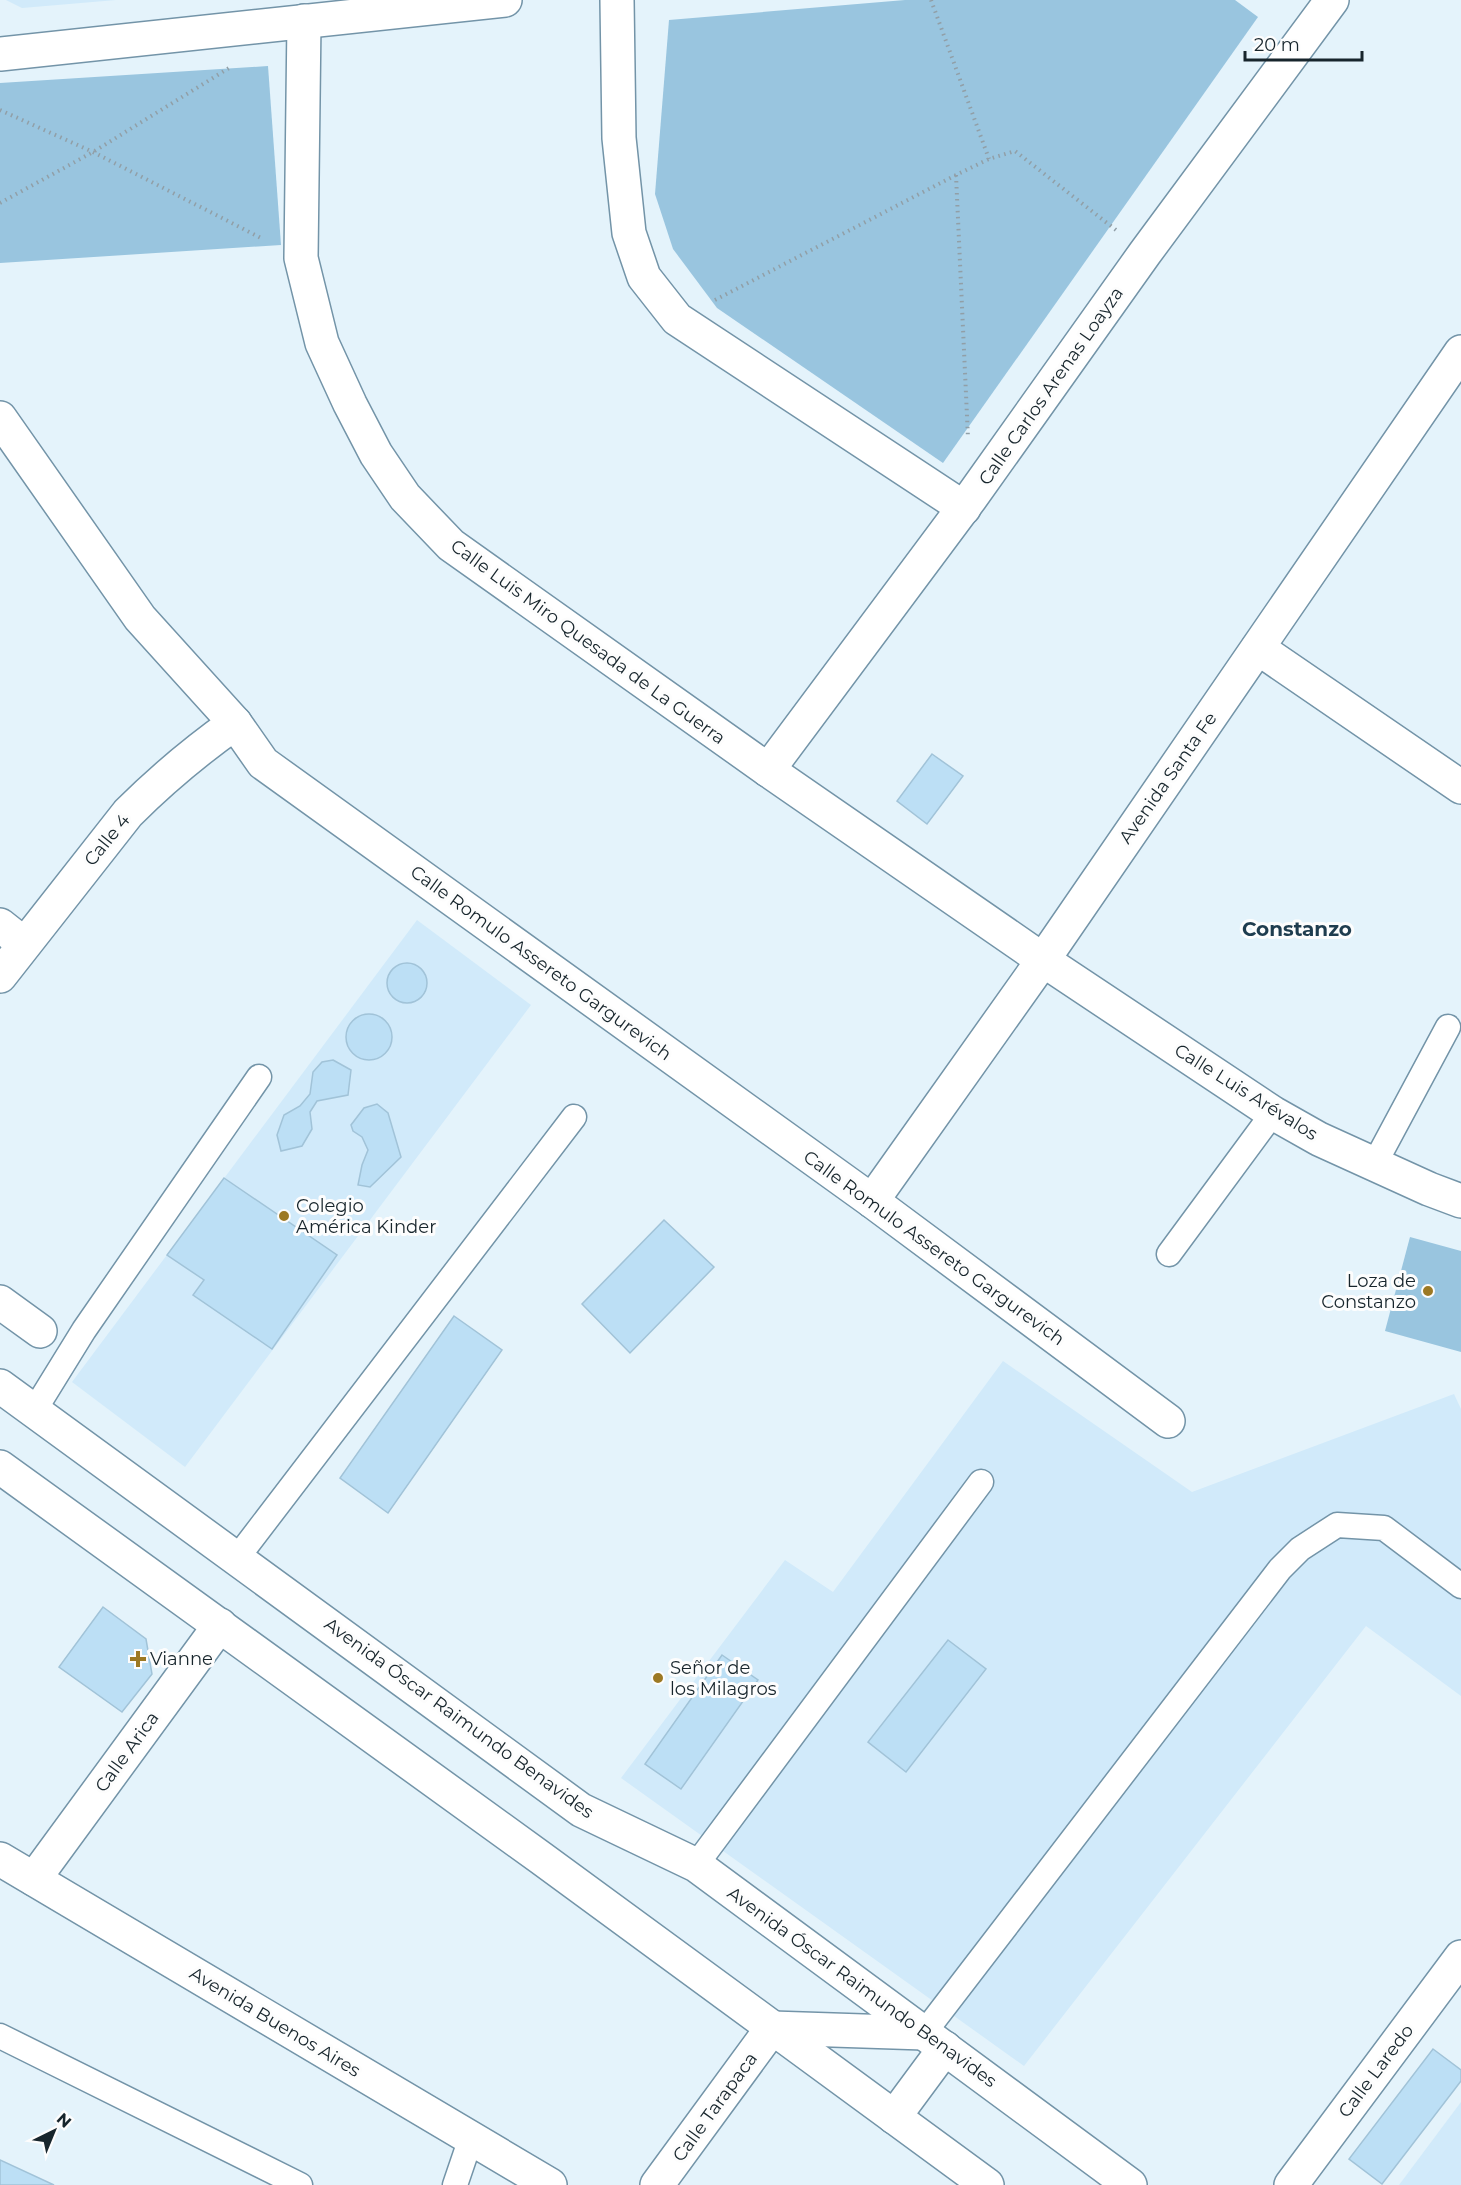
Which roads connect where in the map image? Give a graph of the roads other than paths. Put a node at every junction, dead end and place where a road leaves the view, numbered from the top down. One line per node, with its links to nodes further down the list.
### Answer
1 (505, 0): 4 (street)
2 (617, 0): 8 (street)
3 (1318, 5): 8 (street, Calle Carlos Arenas Loayza)
4 (304, 21): 5 (street); 11 (street, Calle Luis Miro Quesada de La Guerra)
5 (0, 54)
6 (1458, 361): 9 (street, Avenida Santa Fe)
7 (0, 418): 10 (street, Calle Romulo Assereto Gargurevich)
8 (964, 508): 11 (street, Calle Carlos Arenas Loayza)
9 (1258, 648): 12 (street); 14 (street, Avenida Santa Fe)
10 (235, 723): 13 (street, Calle 4); 21 (street, Calle Romulo Assereto Gargurevich)
11 (768, 770): 14 (street, Calle Luis Miro Quesada de La Guerra)
12 (1461, 787)
13 (12, 935): 15 (street, Calle 4)
14 (1043, 960): 18 (street, Calle Luis Arévalos); 21 (street, Avenida Santa Fe)
15 (0, 976)
16 (1448, 1027): 20 (lane)
17 (259, 1077): 27 (lane)
18 (1273, 1113): 20 (street, Calle Luis Arévalos); 23 (lane)
19 (574, 1118): 31 (lane)
20 (1375, 1164): 22 (street, Calle Luis Arévalos)
21 (872, 1201): 28 (street, Calle Romulo Assereto Gargurevich)
22 (1461, 1201)
23 (1169, 1254)
24 (0, 1302): 25 (street)
25 (40, 1331)
26 (0, 1387): 27 (street, Avenida Óscar Raimundo Benavides)
27 (34, 1411): 31 (street, Avenida Óscar Raimundo Benavides)
28 (1168, 1421)
29 (0, 1467): 33 (street)
30 (981, 1482): 35 (lane)
31 (237, 1558): 35 (street, Avenida Óscar Raimundo Benavides)
32 (1461, 1586): 40 (lane)
33 (220, 1625): 36 (street, Calle Arica); 38 (street)
34 (0, 1859): 36 (street, Avenida Buenos Aires)
35 (696, 1865): 40 (street, Avenida Óscar Raimundo Benavides)
36 (34, 1879): 42 (street, Avenida Buenos Aires)
37 (1461, 1957): 49 (street, Calle Laredo)
38 (772, 2028): 40 (street); 41 (street); 46 (street, Calle Tarapaca)
39 (0, 2036): 43 (lane)
40 (935, 2040): 41 (street); 48 (street, Avenida Óscar Raimundo Benavides)
41 (894, 2117): 47 (street)
42 (471, 2138): 44 (lane); 45 (street, Avenida Buenos Aires)
43 (300, 2185)
44 (455, 2185)
45 (550, 2185)
46 (657, 2185)
47 (987, 2185)
48 (1130, 2185)
49 (1291, 2185)

